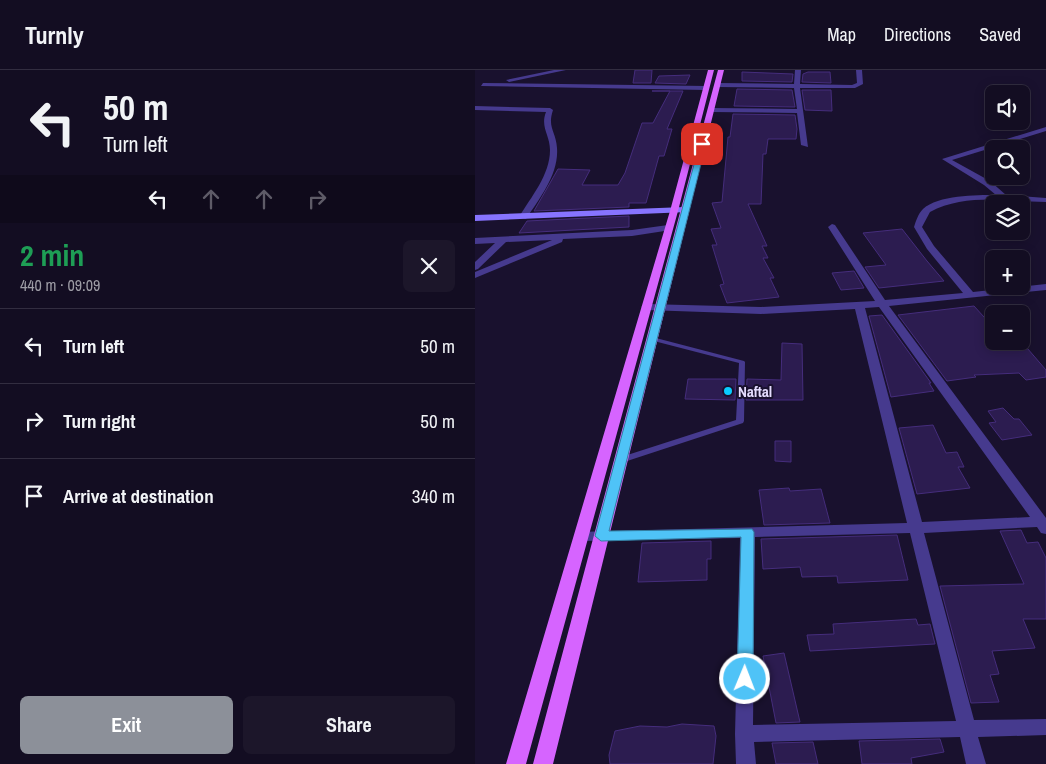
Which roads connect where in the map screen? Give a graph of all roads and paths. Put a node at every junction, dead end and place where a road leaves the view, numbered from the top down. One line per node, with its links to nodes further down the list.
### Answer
1 (564, 70): 6 (street); 9 (street)
2 (711, 70): 8 (main road)
3 (721, 70): 8 (main road)
4 (798, 70): 10 (street)
5 (859, 70): 10 (street)
6 (483, 85): 7 (street); 9 (street)
7 (475, 86)
8 (712, 86): 9 (street); 10 (street); 12 (main road); 20 (main road)
9 (556, 87)
10 (797, 87): 13 (street)
11 (475, 108): 21 (street)
12 (711, 110): 13 (street); 20 (main road)
13 (800, 111): 15 (street)
14 (1046, 129): 16 (street)
15 (805, 144)
16 (1000, 195)
17 (985, 199): 31 (street)
18 (1030, 200): 19 (street)
19 (1046, 200)
20 (679, 211): 21 (main road); 24 (main road); 34 (main road)
21 (523, 217): 22 (main road)
22 (475, 218)
23 (832, 227): 32 (street)
24 (668, 228): 25 (street); 34 (main road)
25 (566, 237): 26 (street); 29 (street)
26 (503, 240): 27 (street); 28 (street)
27 (475, 241)
28 (475, 267)
29 (475, 275)
30 (1046, 288): 31 (street)
31 (971, 296): 32 (street)
32 (882, 304): 33 (street); 37 (street)
33 (859, 306): 34 (street); 38 (street)
34 (652, 307): 35 (main road); 40 (main road)
35 (652, 338): 36 (main road); 36 (lane)
36 (621, 460): 41 (main road)
37 (1043, 526): 38 (street)
38 (916, 528): 39 (street); 43 (street)
39 (748, 532): 41 (street); 44 (street)
40 (581, 536): 41 (street); 45 (main road)
41 (601, 536): 46 (main road)
42 (1046, 727): 43 (street)
43 (967, 729): 44 (street); 48 (street)
44 (744, 734): 47 (street)
45 (516, 764)
46 (543, 764)
47 (746, 764)
48 (976, 764)

